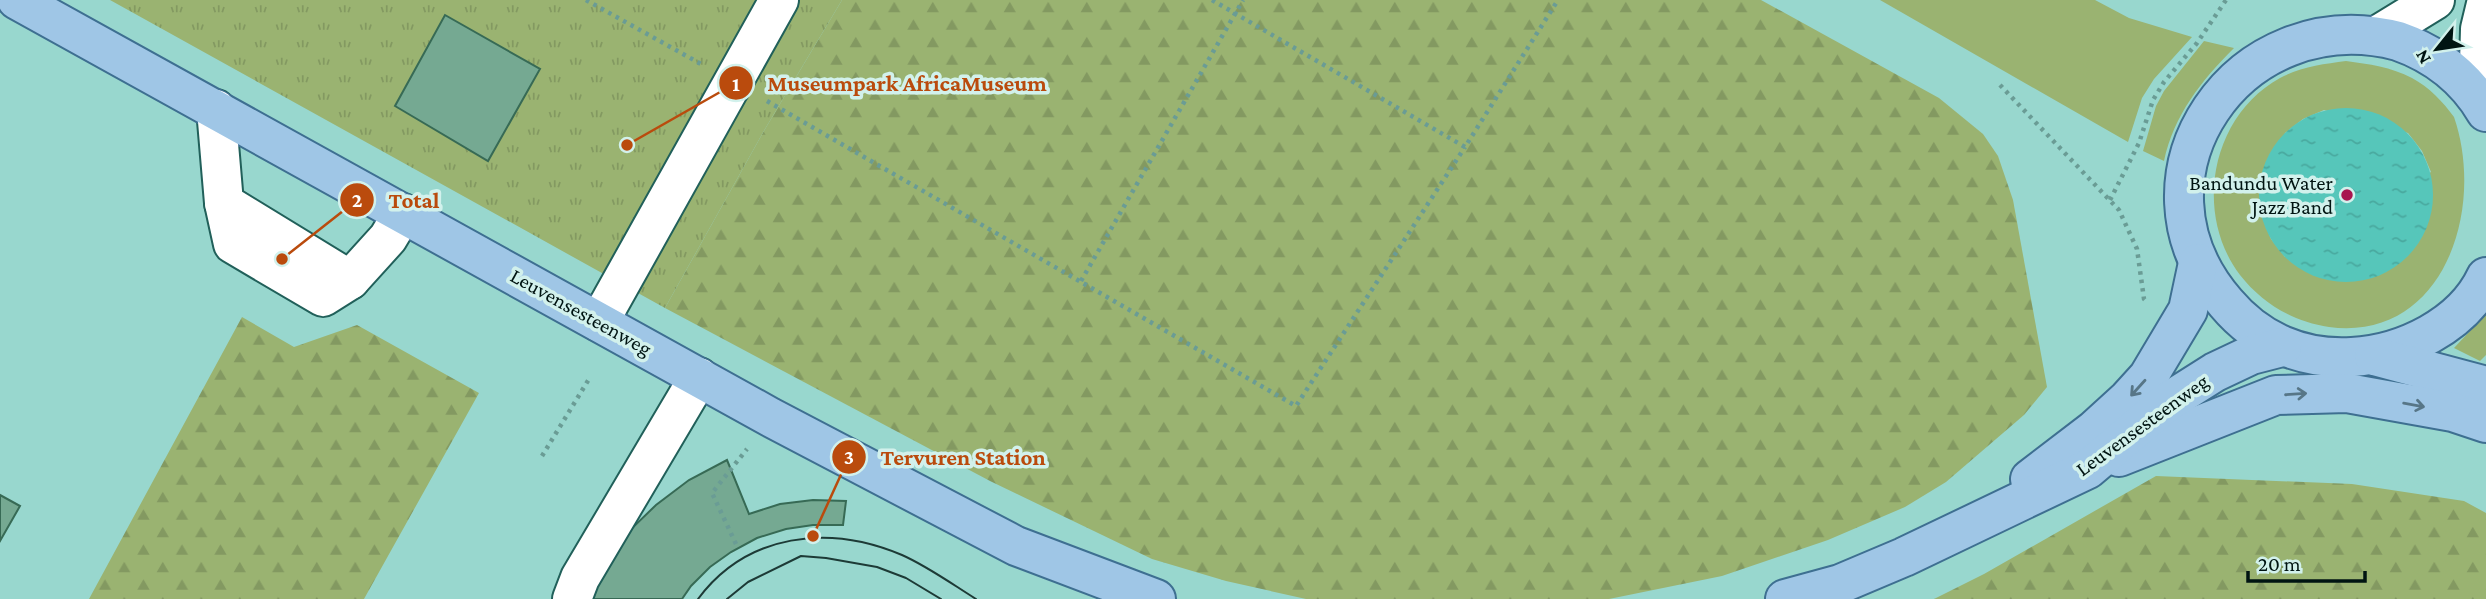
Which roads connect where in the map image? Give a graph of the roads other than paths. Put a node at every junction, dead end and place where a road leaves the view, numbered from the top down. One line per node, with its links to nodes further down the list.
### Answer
1 (17, 0): 7 (main road, Leuvensesteenweg)
2 (779, 0): 11 (street)
3 (2435, 0): 5 (street)
4 (2486, 4): 6 (street)
5 (2378, 35): 6 (main road); 9 (main road)
6 (2482, 105)
7 (216, 109): 8 (main road, Leuvensesteenweg); 8 (street)
8 (403, 213): 11 (main road, Leuvensesteenweg)
9 (2198, 263): 12 (main road); 18 (main road, Leuvensesteenweg, one-way to 18)
10 (2486, 277): 13 (main road)
11 (599, 322): 14 (main road, Leuvensesteenweg)
12 (2282, 348): 13 (main road); 17 (main road, Leuvensesteenweg)
13 (2374, 356): 15 (main road)
14 (699, 377): 19 (street); 20 (main road, Leuvensesteenweg)
15 (2486, 386)
16 (2486, 423): 17 (main road, one-way to 16)
17 (2088, 469): 18 (main road, Leuvensesteenweg)
18 (1967, 527): 21 (main road, Leuvensesteenweg)
19 (572, 599)
20 (1156, 599)
21 (1785, 599)

